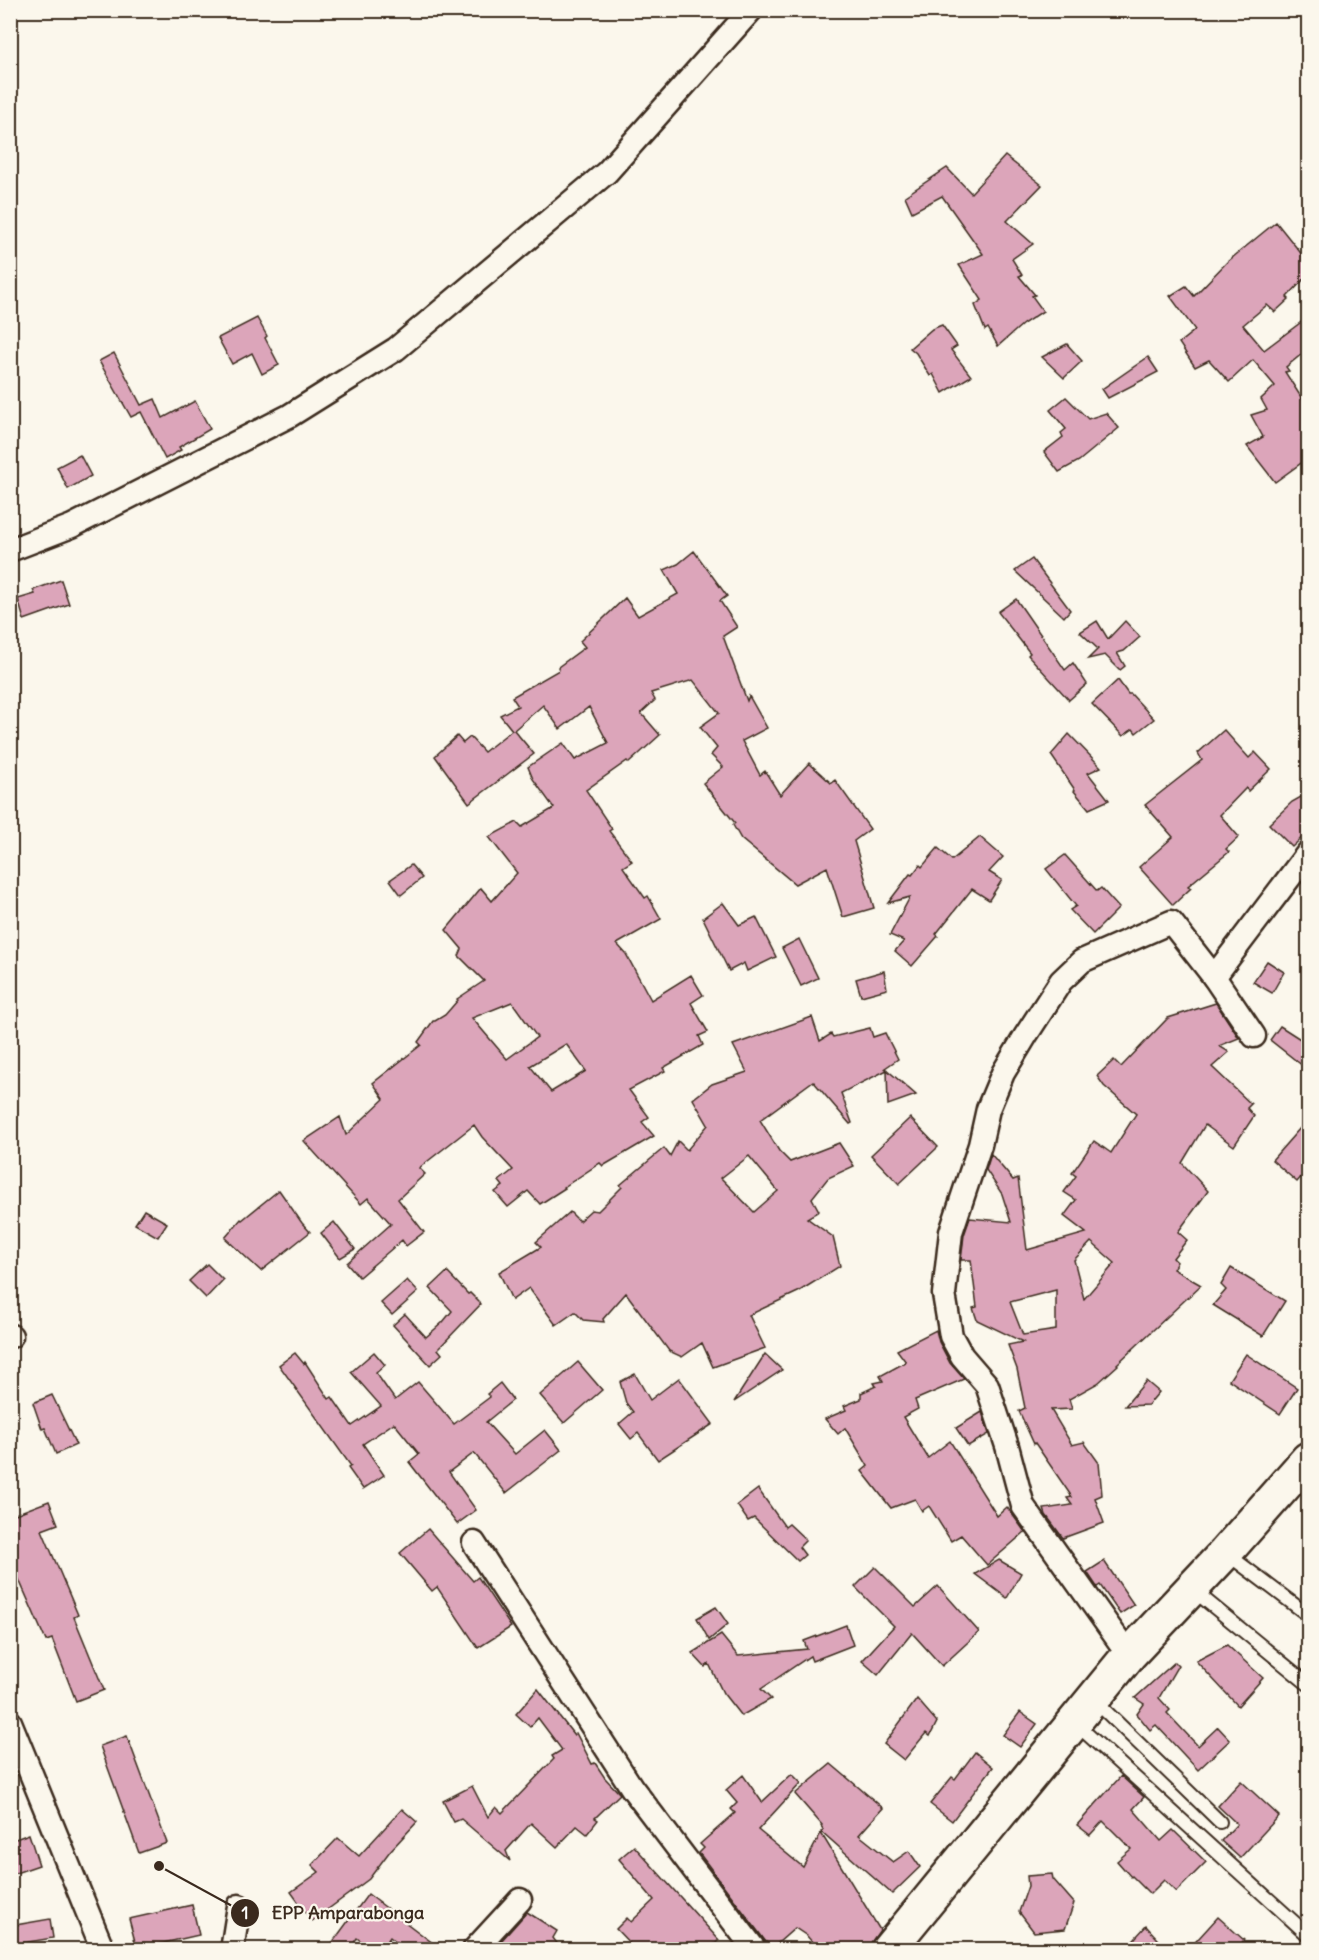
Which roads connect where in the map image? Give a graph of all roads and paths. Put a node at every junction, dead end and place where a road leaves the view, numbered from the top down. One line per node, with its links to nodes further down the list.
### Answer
1 (751, 10): 2 (street)
2 (10, 550)
3 (1308, 853): 4 (street)
4 (1214, 977): 5 (street); 11 (street)
5 (1254, 1036)
6 (1308, 1459): 8 (main road)
7 (474, 1543): 22 (street)
8 (1225, 1553): 9 (main road); 10 (lane)
9 (1191, 1589): 11 (main road); 12 (lane)
10 (1308, 1615)
11 (1129, 1655): 13 (main road)
12 (1308, 1684)
13 (1084, 1711): 15 (lane); 18 (lane); 23 (main road)
14 (10, 1722): 19 (street)
15 (1220, 1822)
16 (520, 1900): 21 (street)
17 (240, 1906): 20 (street)
18 (1308, 1933)
19 (104, 1950)
20 (232, 1950)
21 (474, 1950)
22 (755, 1950)
23 (888, 1950)

